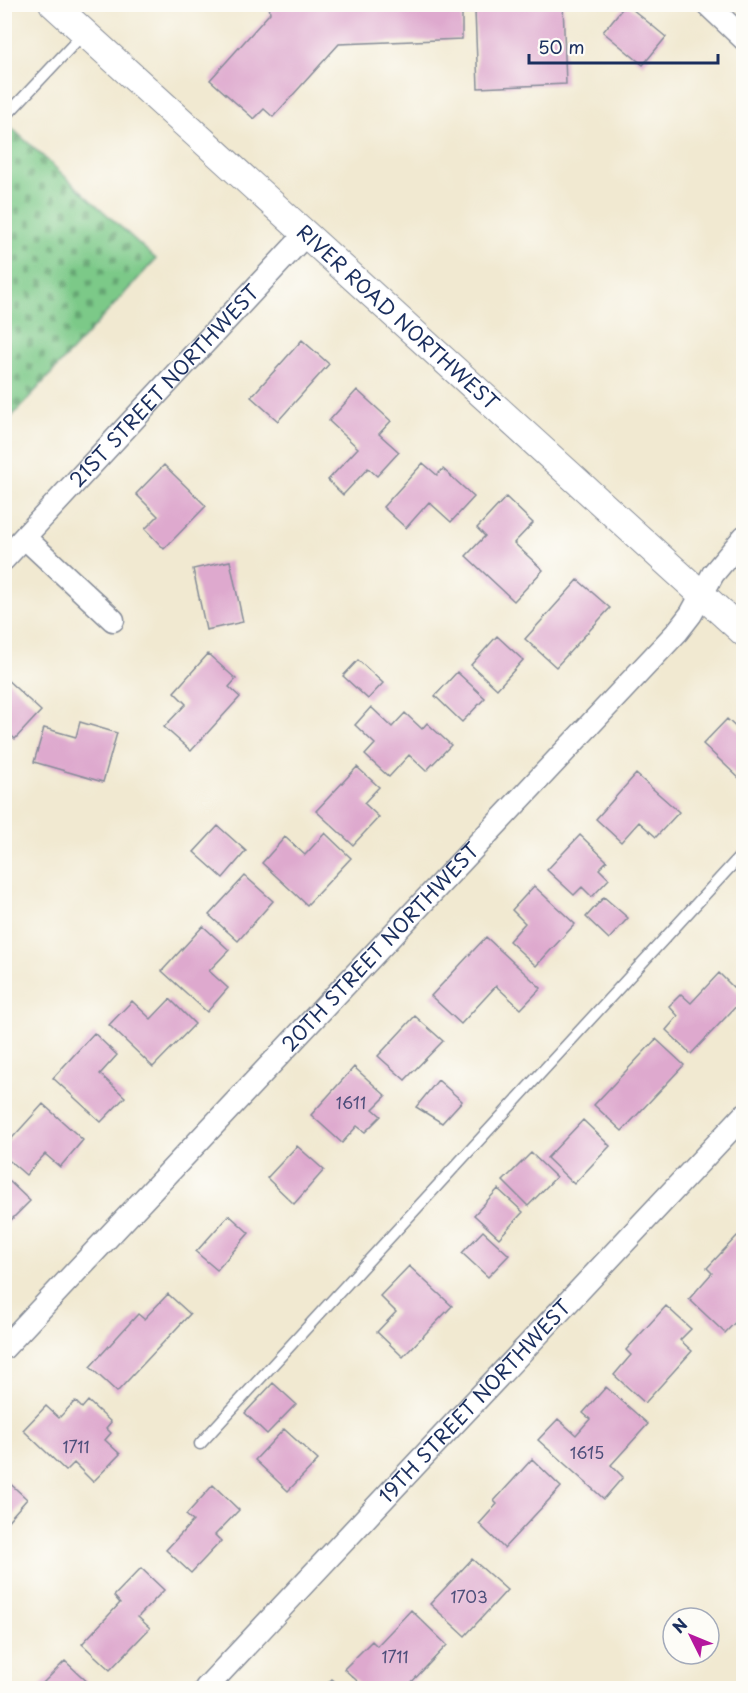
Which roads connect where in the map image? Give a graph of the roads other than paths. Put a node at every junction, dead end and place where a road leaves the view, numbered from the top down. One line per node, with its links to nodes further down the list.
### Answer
1 (53, 4): 3 (street, RIVER ROAD NORTHWEST)
2 (707, 4): 4 (street)
3 (84, 33): 5 (lane); 6 (street, RIVER ROAD NORTHWEST)
4 (744, 39)
5 (4, 118)
6 (305, 235): 8 (street, 21ST STREET NORTHWEST); 10 (street, RIVER ROAD NORTHWEST)
7 (744, 537): 10 (street, 20TH STREET NORTHWEST)
8 (25, 538): 9 (street, 21ST STREET NORTHWEST); 11 (street)
9 (4, 560)
10 (702, 594): 12 (street, RIVER ROAD NORTHWEST); 15 (street, 20TH STREET NORTHWEST)
11 (113, 620)
12 (744, 633)
13 (744, 852): 16 (lane)
14 (744, 1115): 17 (street, 19TH STREET NORTHWEST)
15 (4, 1348)
16 (200, 1444)
17 (206, 1689)

